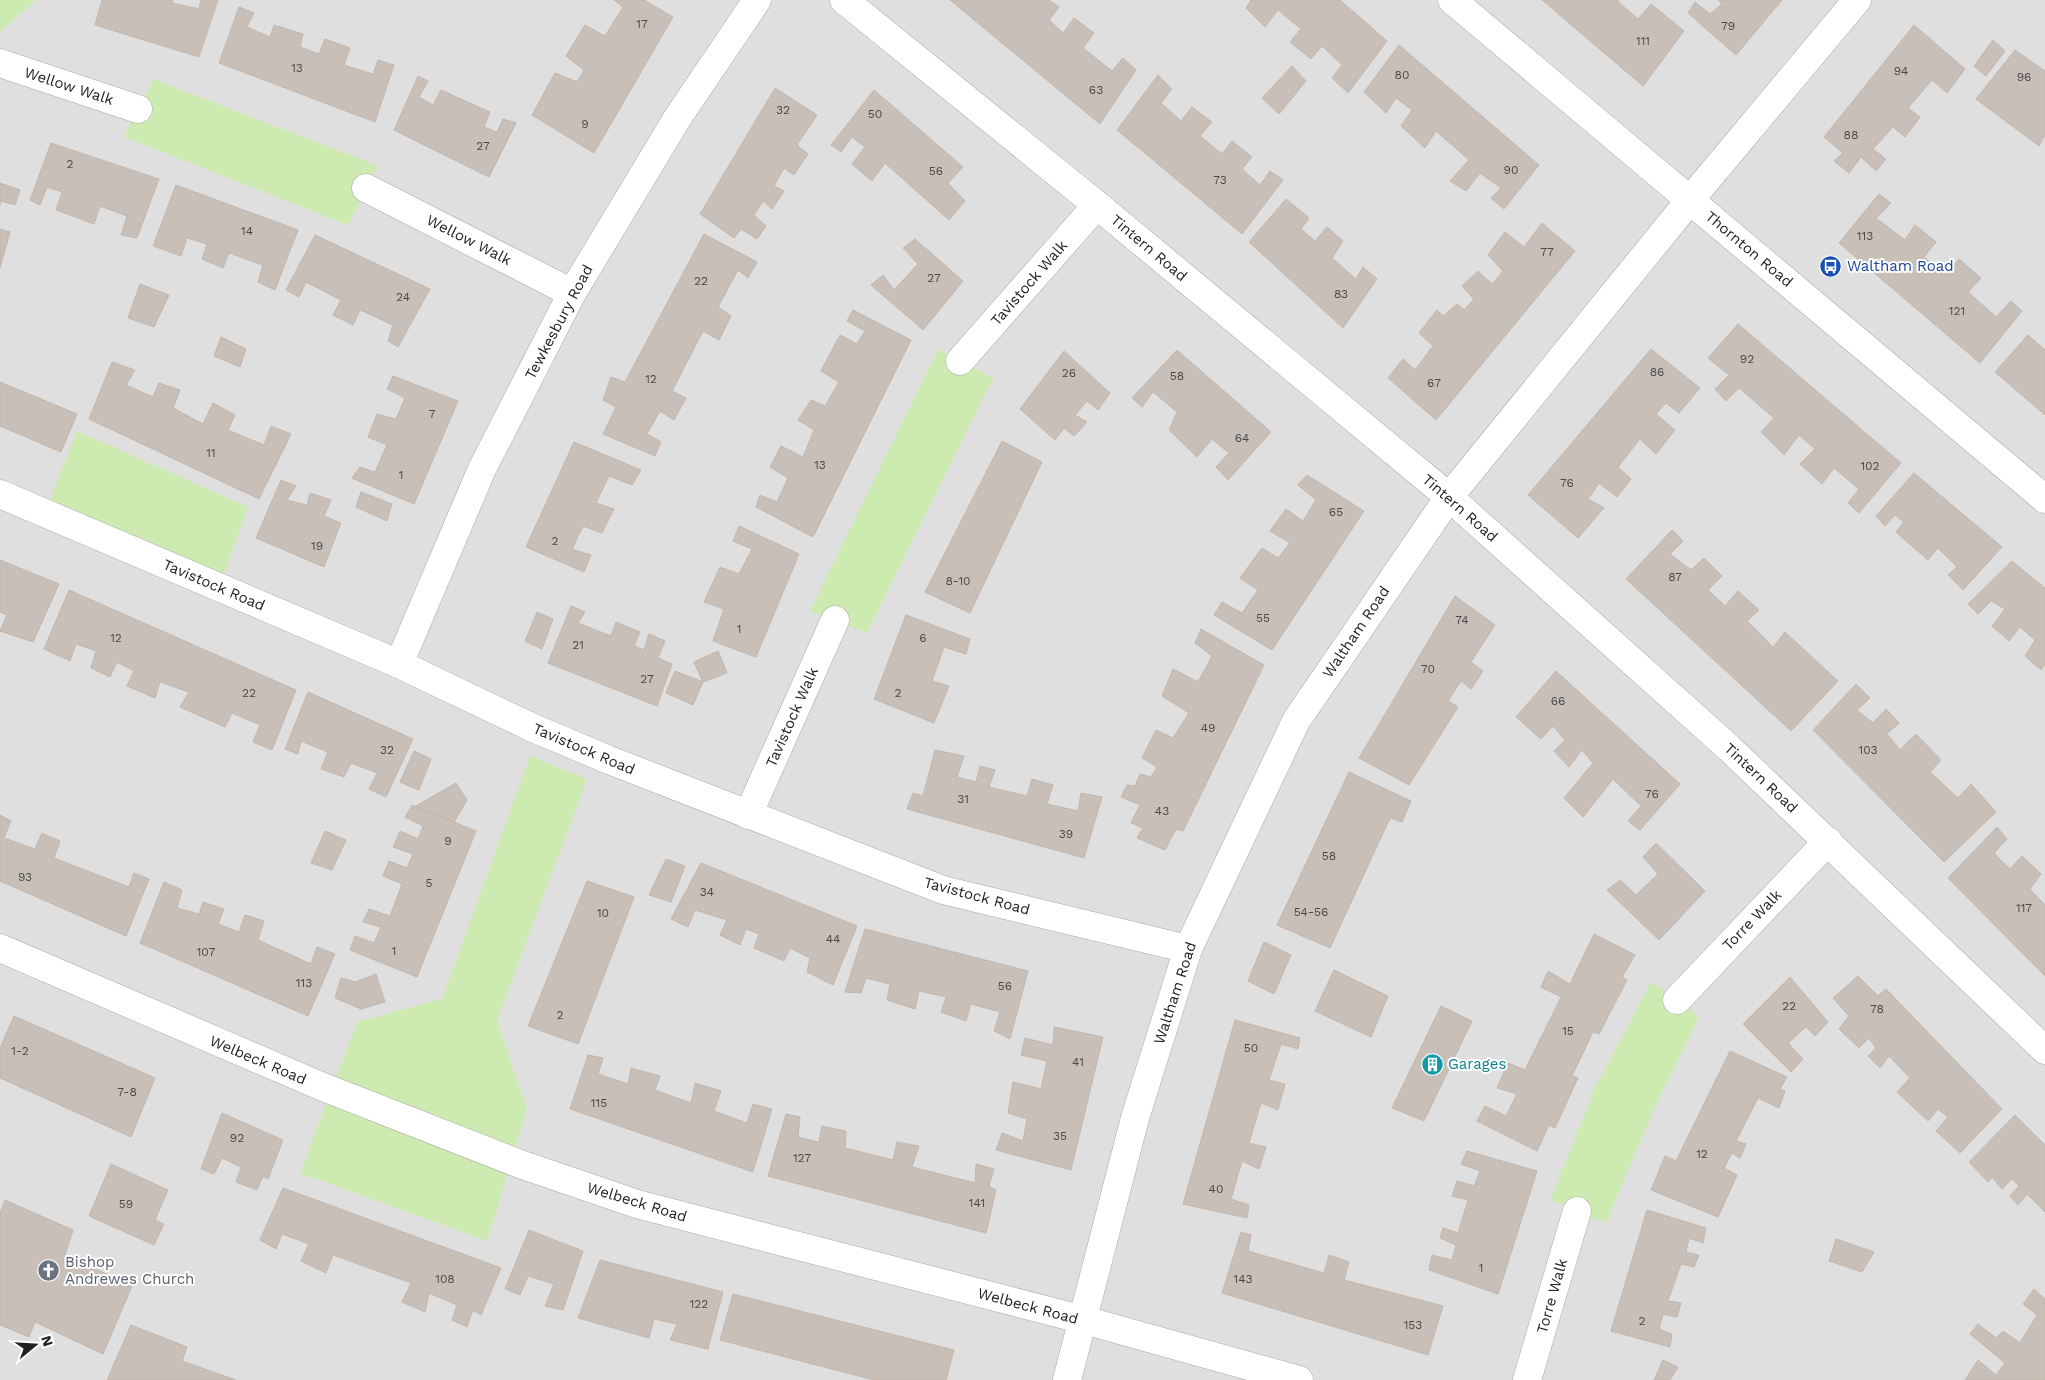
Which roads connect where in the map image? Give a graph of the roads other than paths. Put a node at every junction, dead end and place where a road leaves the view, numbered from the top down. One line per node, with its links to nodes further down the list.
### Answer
1 (757, 0): 10 (street, Tewkesbury Road)
2 (844, 0): 9 (street, Tintern Road)
3 (1452, 0): 8 (street, Thornton Road)
4 (1857, 0): 8 (street, Waltham Road)
5 (0, 63): 6 (street, Wellow Walk)
6 (138, 109)
7 (366, 188): 10 (street, Wellow Walk)
8 (1690, 200): 13 (street, Waltham Road); 14 (street, Thornton Road)
9 (1097, 205): 11 (street, Tavistock Walk); 13 (street, Tintern Road)
10 (572, 293): 16 (street, Tewkesbury Road)
11 (960, 361)
12 (0, 494): 16 (street, Tavistock Road)
13 (1449, 496): 18 (street, Tintern Road); 20 (street, Waltham Road)
14 (2045, 500)
15 (835, 620): 17 (street, Tavistock Walk)
16 (399, 664): 17 (street, Tavistock Road)
17 (748, 815): 20 (street, Tavistock Road)
18 (1828, 841): 21 (street, Torre Walk); 22 (street, Tintern Road)
19 (0, 948): 24 (street, Welbeck Road)
20 (1188, 949): 24 (street, Waltham Road)
21 (1677, 1000)
22 (2045, 1050)
23 (1577, 1211): 27 (street, Torre Walk)
24 (1084, 1320): 25 (street, Waltham Road); 26 (street, Welbeck Road)
25 (1067, 1380)
26 (1299, 1380)
27 (1527, 1380)

